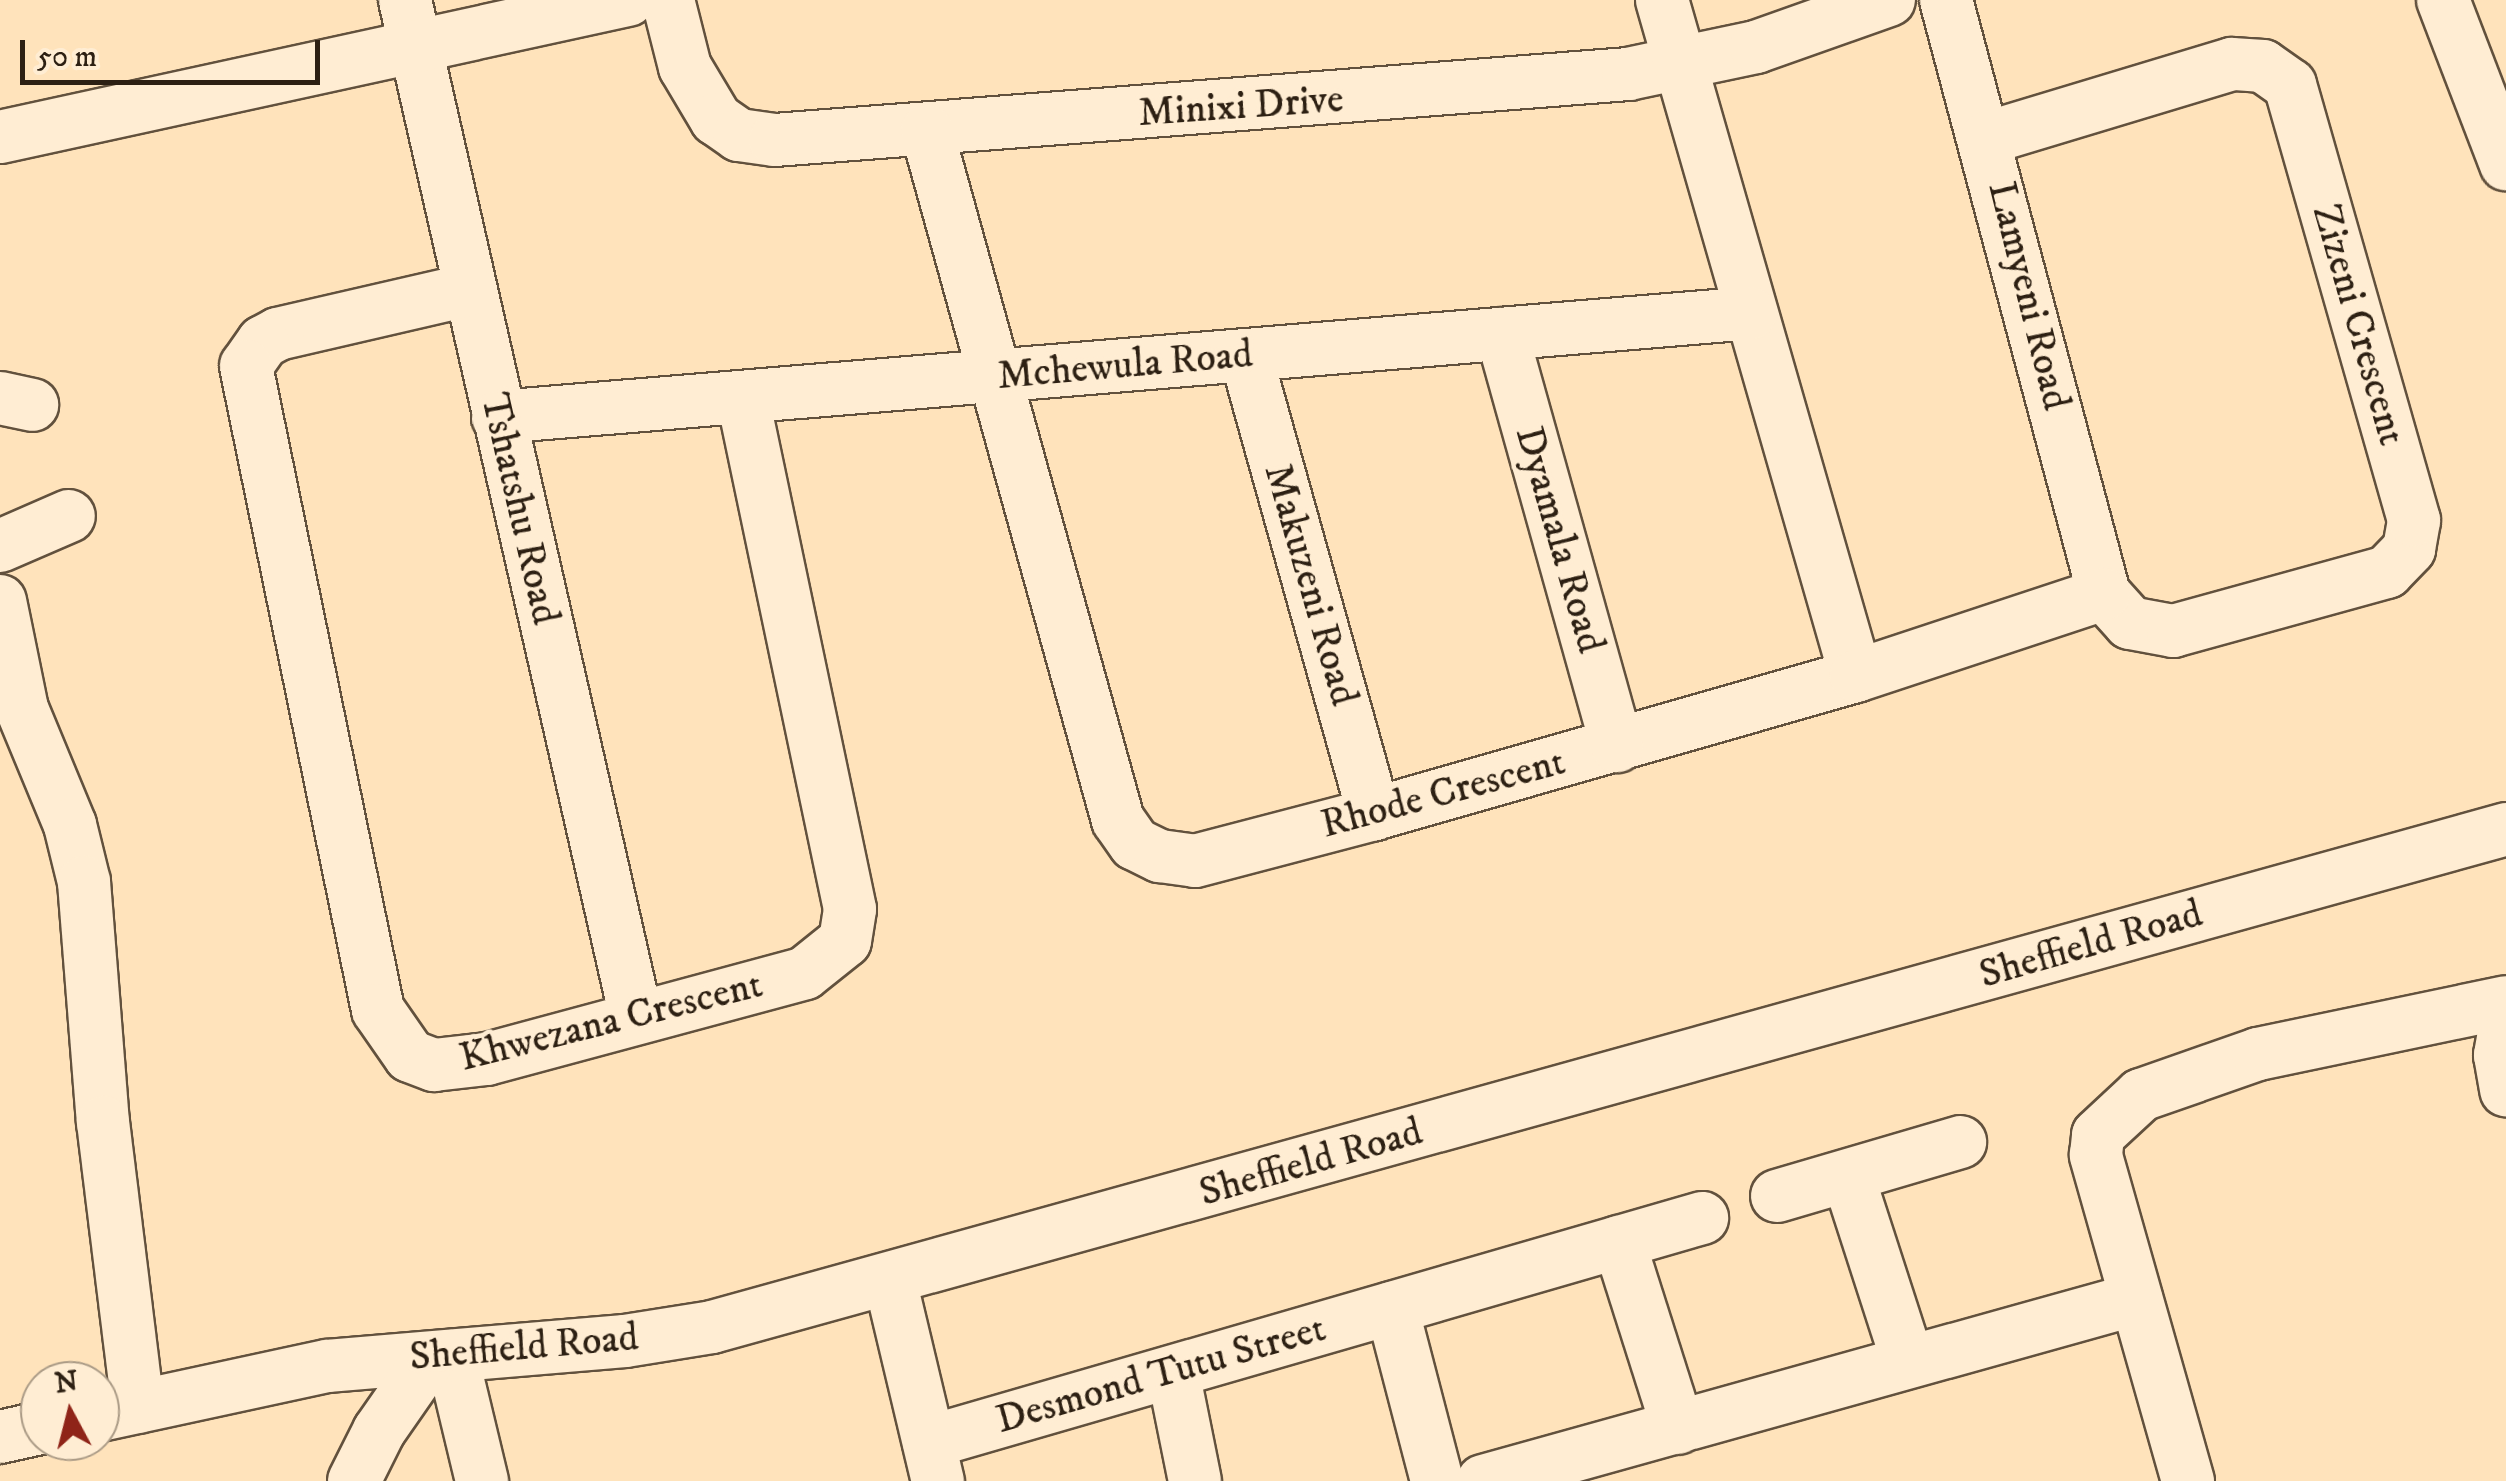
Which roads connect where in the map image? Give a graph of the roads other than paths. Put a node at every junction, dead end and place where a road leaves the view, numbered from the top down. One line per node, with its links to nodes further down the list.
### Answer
1 (628, 0): 7 (street)
2 (668, 0): 9 (street, Minixi Drive)
3 (1662, 0): 8 (street)
4 (1889, 0): 8 (street, Minixi Drive)
5 (1946, 0): 11 (street, Lamyeni Road)
6 (2443, 0): 12 (street)
7 (411, 25): 10 (street); 13 (street, Tshatshu Road)
8 (1680, 67): 9 (street, Minixi Drive); 14 (street)
9 (928, 131): 17 (street, Rhode Crescent)
10 (0, 137)
11 (1987, 138): 22 (street, Lamyeni Road); 22 (street, Zizeni Crescent)
12 (2506, 164)
13 (468, 290): 19 (street, Tshatshu Road); 29 (street, Khwezana Crescent)
14 (1751, 313): 15 (street, Mchewula Road); 24 (street)
15 (1502, 334): 16 (street, Mchewula Road); 25 (street, Dyamala Road)
16 (1246, 356): 17 (street, Mchewula Road); 26 (street, Makuzeni Road)
17 (997, 376): 18 (street, Mchewula Road); 26 (street, Rhode Crescent)
18 (743, 399): 19 (street, Mchewula Road); 29 (street, Khwezana Crescent)
19 (498, 417): 29 (street, Tshatshu Road)
20 (69, 516): 21 (street)
21 (0, 546)
22 (2104, 594): 24 (street, Rhode Crescent)
23 (0, 601): 41 (street)
24 (1856, 676): 25 (street, Rhode Crescent)
25 (1617, 746): 26 (street, Rhode Crescent)
26 (1374, 814)
27 (2506, 829): 37 (street, Sheffield Road)
28 (2506, 1002): 38 (street)
29 (636, 1017)
30 (2506, 1020): 31 (street)
31 (2506, 1090)
32 (1960, 1142): 33 (street)
33 (1848, 1176): 34 (street); 42 (street)
34 (1778, 1196)
35 (1702, 1218): 36 (street, Desmond Tutu Street)
36 (1618, 1242): 39 (street, Desmond Tutu Street); 45 (street)
37 (890, 1280): 40 (street, Sheffield Road); 46 (street)
38 (2136, 1299): 42 (street); 53 (street)
39 (1392, 1308): 43 (street, Desmond Tutu Street); 51 (street)
40 (440, 1358): 44 (street, Sheffield Road); 48 (street); 49 (street)
41 (116, 1361)
42 (1908, 1362): 45 (street)
43 (1173, 1372): 46 (street, Desmond Tutu Street); 50 (street)
44 (120, 1411)
45 (1678, 1428): 47 (street)
46 (933, 1462)
47 (1553, 1472): 52 (street)
48 (354, 1481)
49 (482, 1481)
50 (1195, 1481)
51 (1436, 1481)
52 (1484, 1481)
53 (2188, 1481)

